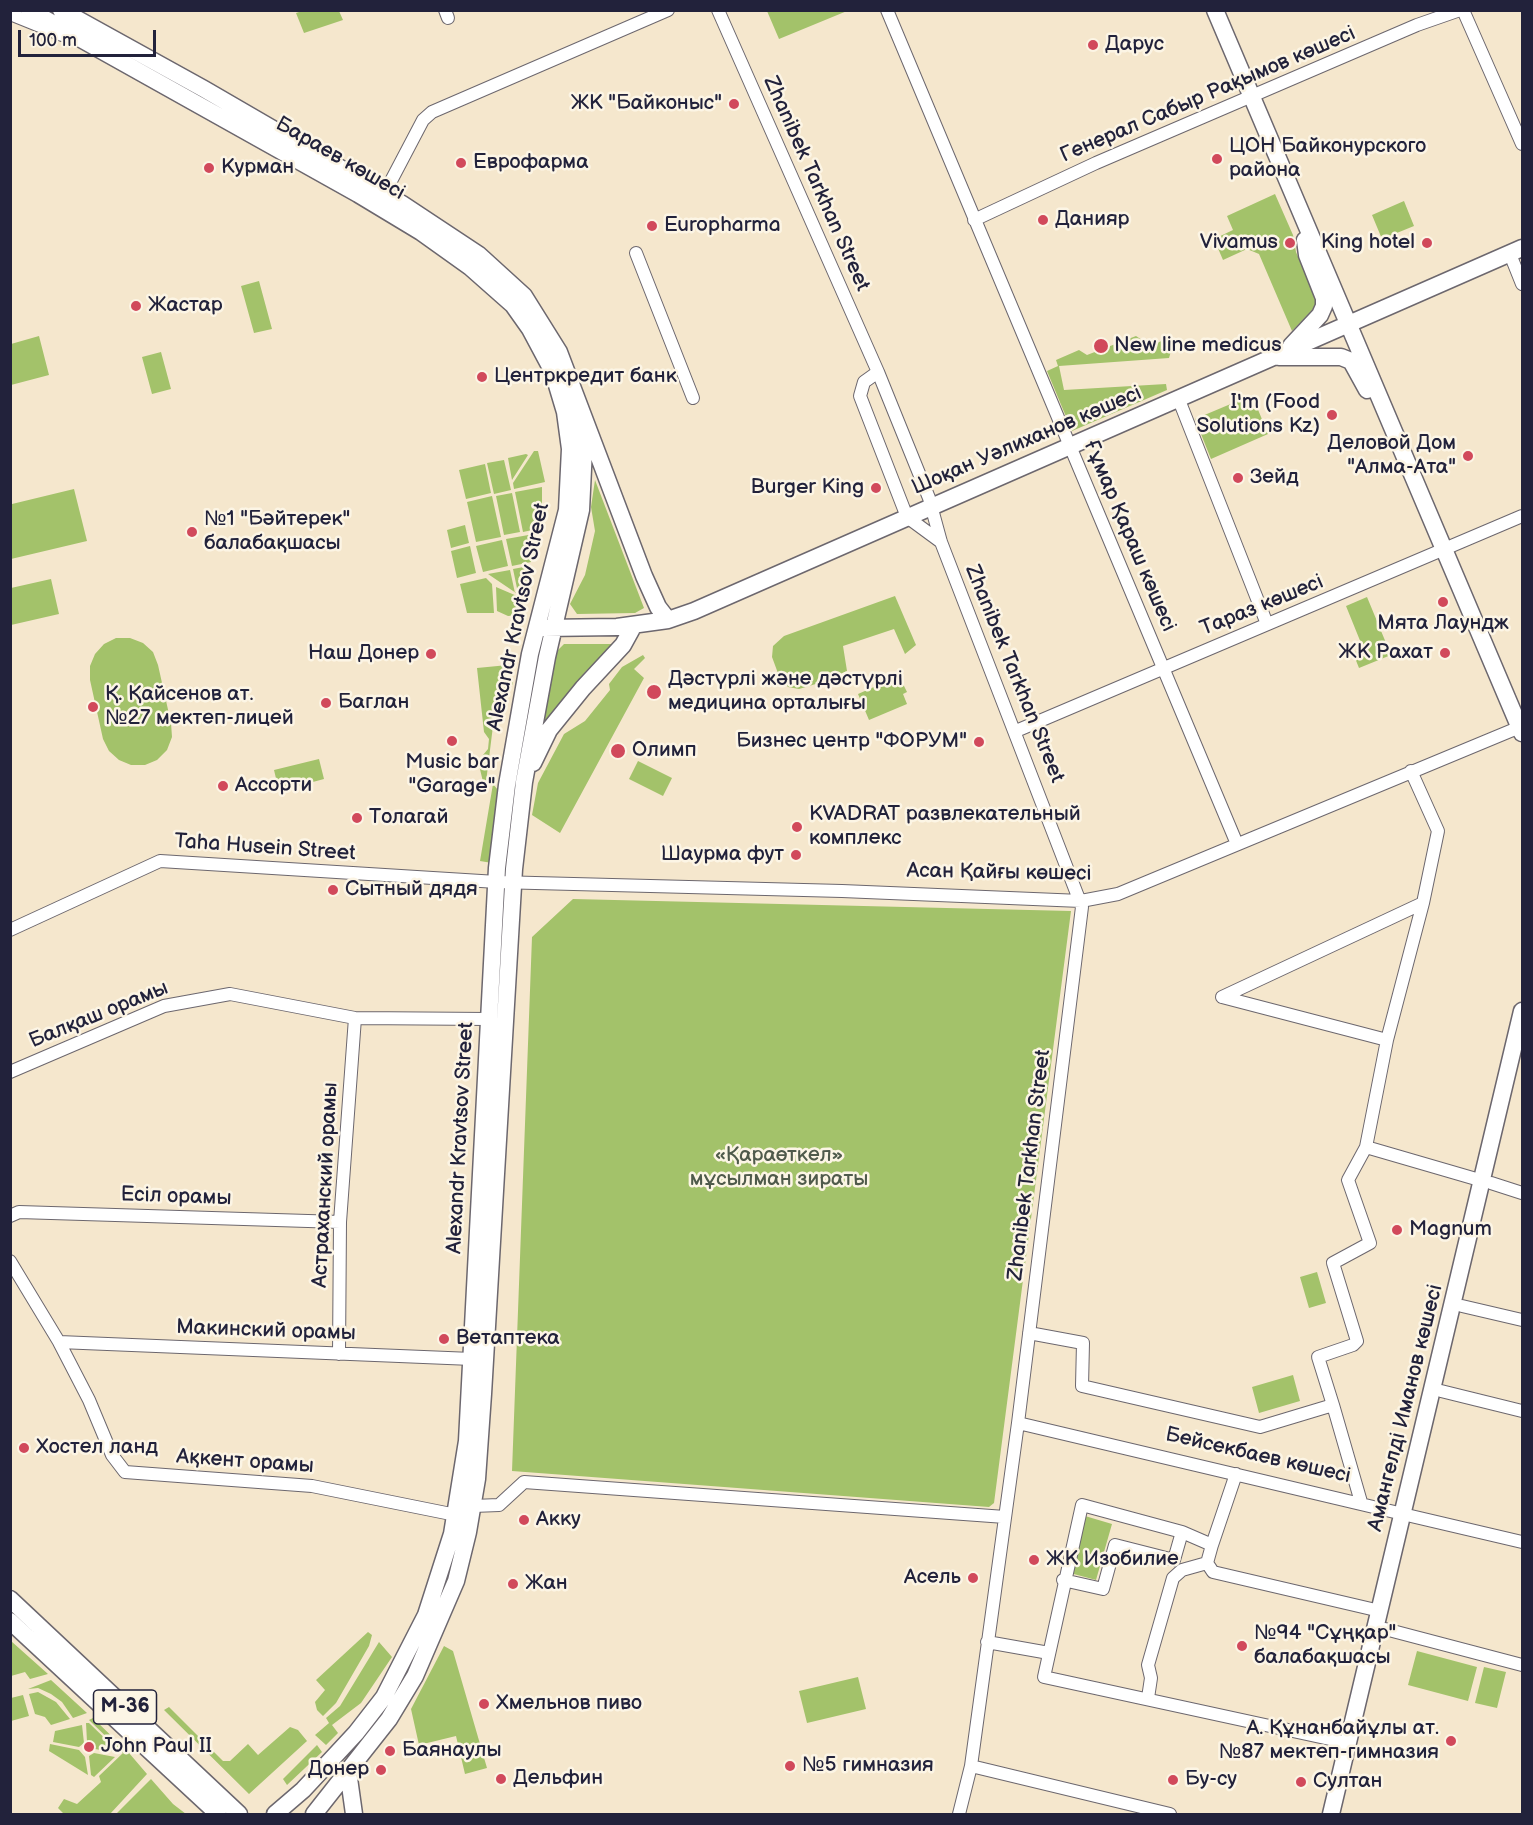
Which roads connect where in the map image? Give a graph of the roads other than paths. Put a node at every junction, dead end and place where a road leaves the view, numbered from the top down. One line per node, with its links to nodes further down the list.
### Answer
1 (29, 10): 12 (main road, Бараев көшесі)
2 (61, 10): 11 (main road, Бараев көшесі)
3 (75, 10): 11 (main road)
4 (668, 10): 16 (street)
5 (718, 10): 24 (street, Zhanibek Tarkhan Street)
6 (887, 10): 18 (street, Ғұмар Қараш көшесі)
7 (1215, 10): 14 (main road)
8 (1226, 10): 14 (main road)
9 (1461, 10): 14 (street, Генерал Сабыр Рақымов көшесі); 15 (street)
10 (10, 14): 12 (street)
11 (99, 31): 13 (main road, Бараев көшесі)
12 (103, 51): 13 (main road, Бараев көшесі)
13 (166, 77): 16 (main road, Бараев көшесі)
14 (1257, 95): 17 (main road); 18 (street, Генерал Сабыр Рақымов көшесі); 22 (main road)
15 (1522, 144)
16 (381, 200): 27 (main road, Бараев көшесі)
17 (1301, 212): 22 (main road); 23 (main road)
18 (974, 220): 29 (street, Ғұмар Қараш көшесі)
19 (1516, 251): 21 (street); 22 (main road, Шоқан Уәлиханов көшесі)
20 (636, 254): 25 (street)
21 (1522, 284)
22 (1353, 322): 23 (main road, Шоқан Уәлиханов көшесі); 28 (main road); 34 (main road)
23 (1279, 355): 26 (main road, Шоқан Уәлиханов көшесі); 28 (main road)
24 (878, 372): 30 (street, Zhanibek Tarkhan Street); 32 (street)
25 (693, 398)
26 (1179, 400): 29 (main road, Шоқан Уәлиханов көшесі); 36 (street)
27 (572, 411): 35 (main road); 38 (main road, Alexandr Kravtsov Street)
28 (1399, 440): 34 (main road)
29 (1069, 446): 30 (main road, Шоқан Уәлиханов көшесі); 39 (street, Ғұмар Қараш көшесі)
30 (932, 507): 32 (main road, Шоқан Уәлиханов көшесі); 33 (street, Zhanibek Tarkhan Street)
31 (1522, 516): 34 (street, Тараз көшесі)
32 (907, 518): 33 (street); 35 (main road, Шоқан Уәлиханов көшесі)
33 (940, 542): 42 (street, Zhanibek Tarkhan Street)
34 (1450, 548): 36 (street, Тараз көшесі); 40 (main road); 41 (main road)
35 (668, 620): 37 (main road, Шоқан Уәлиханов көшесі)
36 (1267, 624): 39 (street, Тараз көшесі)
37 (634, 625): 38 (main road, Шоқан Уәлиханов көшесі); 44 (main road)
38 (546, 628): 44 (main road, Alexandr Kravtsov Street); 46 (main road, Alexandr Kravtsov Street)
39 (1163, 668): 42 (street, Тараз көшесі); 45 (street, Ғұмар Қараш көшесі)
40 (1522, 703)
41 (1522, 728): 43 (street, Асан Қайғы көшесі)
42 (1016, 731): 47 (street, Zhanibek Tarkhan Street)
43 (1411, 771): 45 (street, Асан Қайғы көшесі); 48 (street)
44 (524, 782): 46 (main road, Alexandr Kravtsov Street)
45 (1237, 844): 47 (street, Асан Қайғы көшесі)
46 (505, 882): 47 (street, Асан Қайғы көшесі); 49 (street, Taha Husein Street); 52 (main road, Alexandr Kravtsov Street); 74 (main road, Alexandr Kravtsov Street)
47 (1081, 901): 64 (street, Zhanibek Tarkhan Street)
48 (1423, 903): 53 (street); 53 (street)
49 (10, 930)
50 (1522, 1011): 57 (main road, Амангелді Иманов көшесі)
51 (354, 1018): 52 (street, Балқаш орамы); 55 (street, Балқаш орамы); 60 (street, Астраханский орамы)
52 (489, 1019): 67 (main road, Alexandr Kravtsov Street)
53 (1387, 1040): 56 (street)
54 (1522, 1057): 57 (main road, Амангелді Иманов көшесі)
55 (10, 1072)
56 (1366, 1147): 57 (street); 69 (street)
57 (1487, 1182): 58 (street); 62 (main road, Амангелді Иманов көшесі); 76 (main road, Амангелді Иманов көшесі)
58 (1522, 1193)
59 (10, 1216): 60 (street, Есіл орамы)
60 (340, 1221): 66 (street, Астраханский орамы)
61 (10, 1261): 65 (street, Ақкент орамы)
62 (1462, 1306): 63 (street); 68 (main road, Амангелді Иманов көшесі)
63 (1522, 1320)
64 (1029, 1333): 69 (street); 71 (street, Zhanibek Tarkhan Street)
65 (59, 1342): 66 (street, Макинский орамы); 75 (street, Ақкент орамы)
66 (339, 1354): 67 (street, Макинский орамы)
67 (472, 1359): 75 (main road, Alexandr Kravtsov Street)
68 (1441, 1391): 70 (street); 76 (main road, Амангелді Иманов көшесі)
69 (1333, 1405): 73 (street)
70 (1522, 1411)
71 (1018, 1423): 72 (street, Бейсекбаев көшесі); 77 (street, Zhanibek Tarkhan Street)
72 (1236, 1474): 73 (street, Бейсекбаев көшесі); 80 (street)
73 (1361, 1502): 76 (street, Бейсекбаев көшесі)
74 (473, 1506): 77 (street); 93 (main road, Alexandr Kravtsov Street)
75 (456, 1515): 96 (main road, Alexandr Kravtsov Street)
76 (1407, 1515): 79 (street, Бейсекбаев көшесі); 84 (main road, Амангелді Иманов көшесі); 86 (main road, Амангелді Иманов көшесі)
77 (1005, 1517): 87 (street, Zhanibek Tarkhan Street)
78 (1182, 1532): 80 (street); 82 (street); 82 (street)
79 (1522, 1542)
80 (1212, 1545): 81 (street)
81 (1207, 1563): 84 (street); 90 (street)
82 (1063, 1580): 88 (street)
83 (10, 1599): 95 (main road, M-36)
84 (1380, 1611): 91 (main road, Амангелді Иманов көшесі)
85 (10, 1621): 94 (main road, M-36)
86 (1385, 1629): 89 (street); 102 (main road, Амангелді Иманов көшесі)
87 (987, 1642): 88 (street); 92 (street, Zhanibek Tarkhan Street)
88 (1049, 1653): 90 (street)
89 (1522, 1665)
90 (1148, 1698): 91 (street)
91 (1348, 1743): 101 (main road, Амангелді Иманов көшесі)
92 (971, 1766): 99 (street, Zhanibek Tarkhan Street); 100 (street)
93 (348, 1771): 97 (main road, Alexandr Kravtsov Street); 98 (main road)
94 (218, 1815)
95 (239, 1815)
96 (274, 1815)
97 (314, 1815)
98 (354, 1815)
99 (959, 1815)
100 (1170, 1815)
101 (1331, 1815)
102 (1339, 1815)

